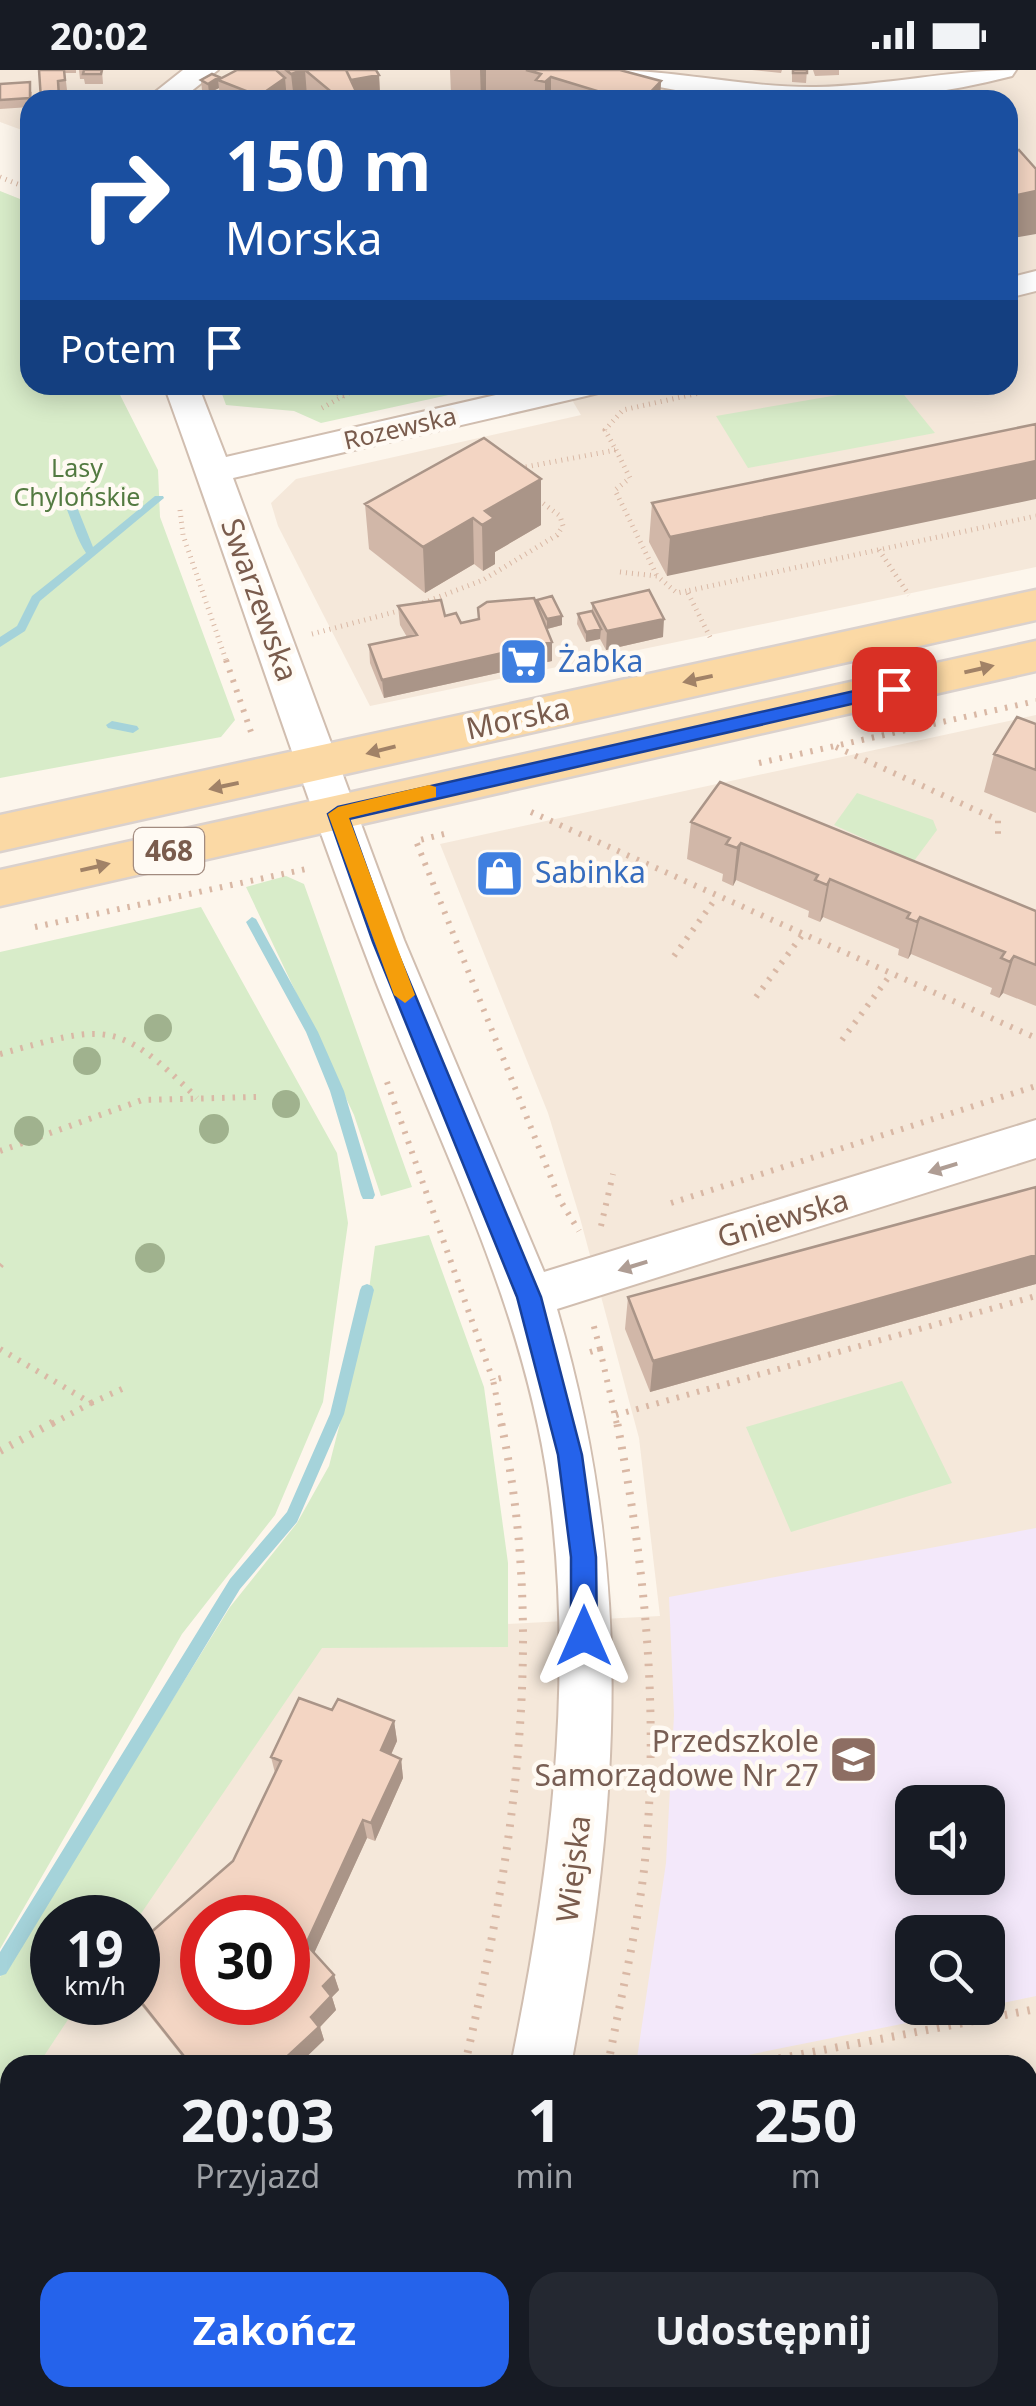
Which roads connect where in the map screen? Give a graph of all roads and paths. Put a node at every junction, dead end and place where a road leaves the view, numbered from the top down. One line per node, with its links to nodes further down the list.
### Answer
1 (203, 70): 4 (street)
2 (622, 70): 5 (street)
3 (1001, 70): 6 (street)
4 (174, 90)
5 (710, 90)
6 (906, 90)
7 (185, 395): 12 (street, Swarzewska)
8 (543, 395): 12 (street, Rozewska)
9 (690, 395): 10 (path)
10 (616, 450): 11 (path); 17 (path)
11 (509, 470)
12 (213, 471): 25 (street, Swarzewska)
13 (528, 494): 21 (path)
14 (1036, 516): 15 (path)
15 (879, 550): 18 (path); 19 (path)
16 (620, 572): 17 (path)
17 (657, 576): 19 (path)
18 (898, 577)
19 (686, 592): 22 (path)
20 (1036, 605): 25 (main road, Morska / 468, one-way to 25)
21 (327, 631)
22 (716, 647)
23 (1036, 656): 27 (main road, Morska / 468, one-way to 23)
24 (835, 747): 29 (path)
25 (320, 766): 27 (street, Swarzewska); 28 (main road, Morska / 468, one-way to 28)
26 (530, 812): 32 (path)
27 (338, 814): 33 (main road, Morska / 468, one-way to 27); 50 (street, Wiejska)
28 (0, 834)
29 (998, 836)
30 (416, 842): 48 (path)
31 (318, 886): 33 (path)
32 (716, 898): 34 (path); 35 (path)
33 (10, 909)
34 (803, 934): 36 (path); 37 (path)
35 (674, 956)
36 (892, 974): 38 (path); 39 (path)
37 (756, 997)
38 (1036, 1038)
39 (842, 1040)
40 (0, 1054): 43 (path)
41 (384, 1072): 53 (path)
42 (256, 1097): 43 (path)
43 (198, 1098): 45 (path)
44 (1036, 1139): 50 (street, Gniewska, one-way to 50)
45 (0, 1151)
46 (613, 1174): 47 (path)
47 (601, 1226)
48 (579, 1231)
49 (1036, 1296): 56 (path)
50 (529, 1297): 52 (street, Wiejska)
51 (0, 1349): 55 (path)
52 (549, 1365): 53 (path); 60 (street, Wiejska)
53 (493, 1380): 59 (path)
54 (122, 1389): 55 (path)
55 (91, 1403): 57 (path)
56 (616, 1415)
57 (0, 1451)
58 (1036, 2009): 61 (path)
59 (468, 2055)
60 (543, 2055)
61 (797, 2055)

